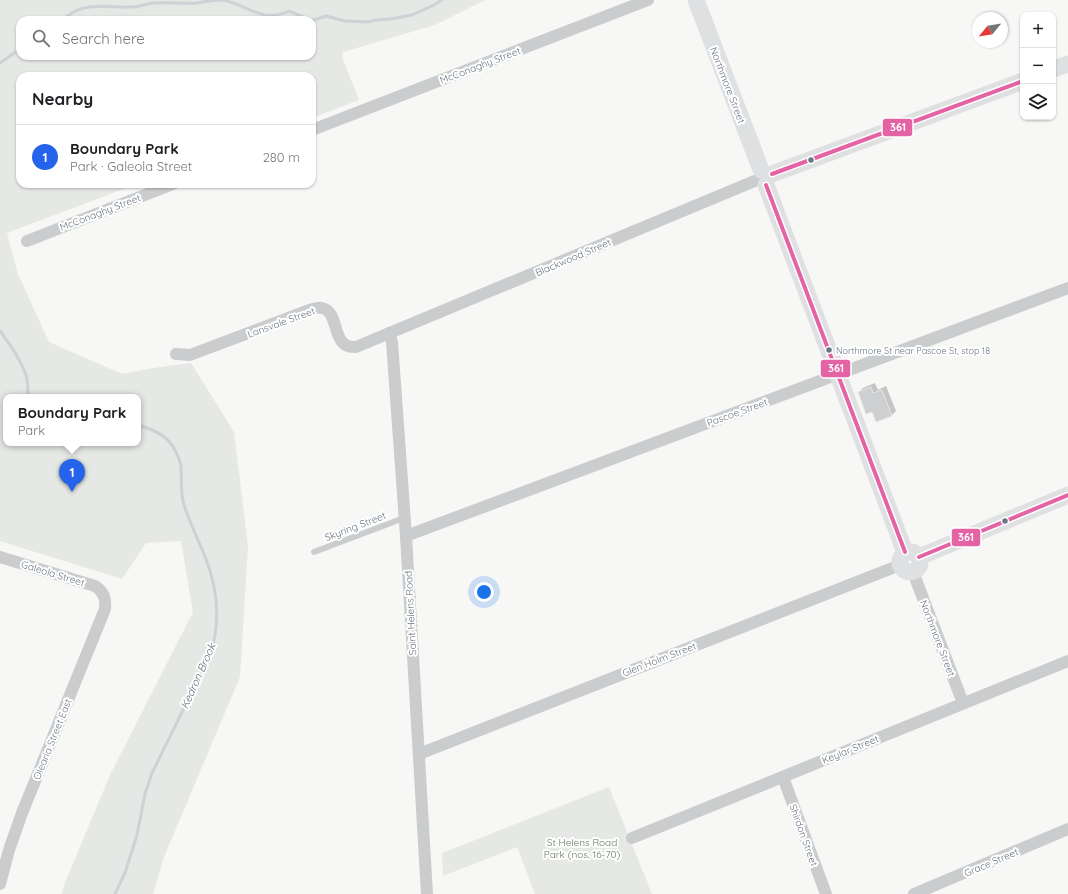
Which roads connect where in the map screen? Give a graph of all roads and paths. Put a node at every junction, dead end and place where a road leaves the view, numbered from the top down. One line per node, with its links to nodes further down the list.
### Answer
1 (648, 0): 6 (street, McConaghy Street)
2 (696, 0): 7 (street, Northmore Street)
3 (1068, 64): 4 (street)
4 (1056, 68)
5 (1020, 81): 7 (street, Blackwood Street)
6 (316, 128)
7 (764, 177): 11 (street, Blackwood Street); 13 (street, Northmore Street)
8 (163, 188): 9 (street, McConaghy Street)
9 (27, 241)
10 (1068, 288): 13 (street, Pascoe Street)
11 (389, 333): 12 (street, Lansvale Street); 15 (street, Saint Helens Road)
12 (176, 354)
13 (838, 375): 16 (street, Pascoe Street); 19 (street, Northmore Street)
14 (1068, 495): 19 (street, Glen Holm Street)
15 (404, 518): 16 (street, Saint Helens Road); 17 (lane, Skyring Street)
16 (406, 536): 23 (street, Saint Helens Road)
17 (314, 552)
18 (0, 557): 20 (street, Galeola Street)
19 (909, 561): 22 (street, Northmore Street); 23 (street, Glen Holm Street)
20 (104, 595): 27 (street, Olearia Street East)
21 (1068, 661): 22 (street, Keylar Street)
22 (963, 703): 24 (street, Keylar Street)
23 (419, 754): 28 (street, Saint Helens Road)
24 (782, 777): 26 (street, Keylar Street); 29 (street, Shirdon Street)
25 (1068, 829): 30 (street, Grace Street)
26 (632, 838)
27 (0, 884)
28 (427, 894)
29 (826, 894)
30 (914, 894)

